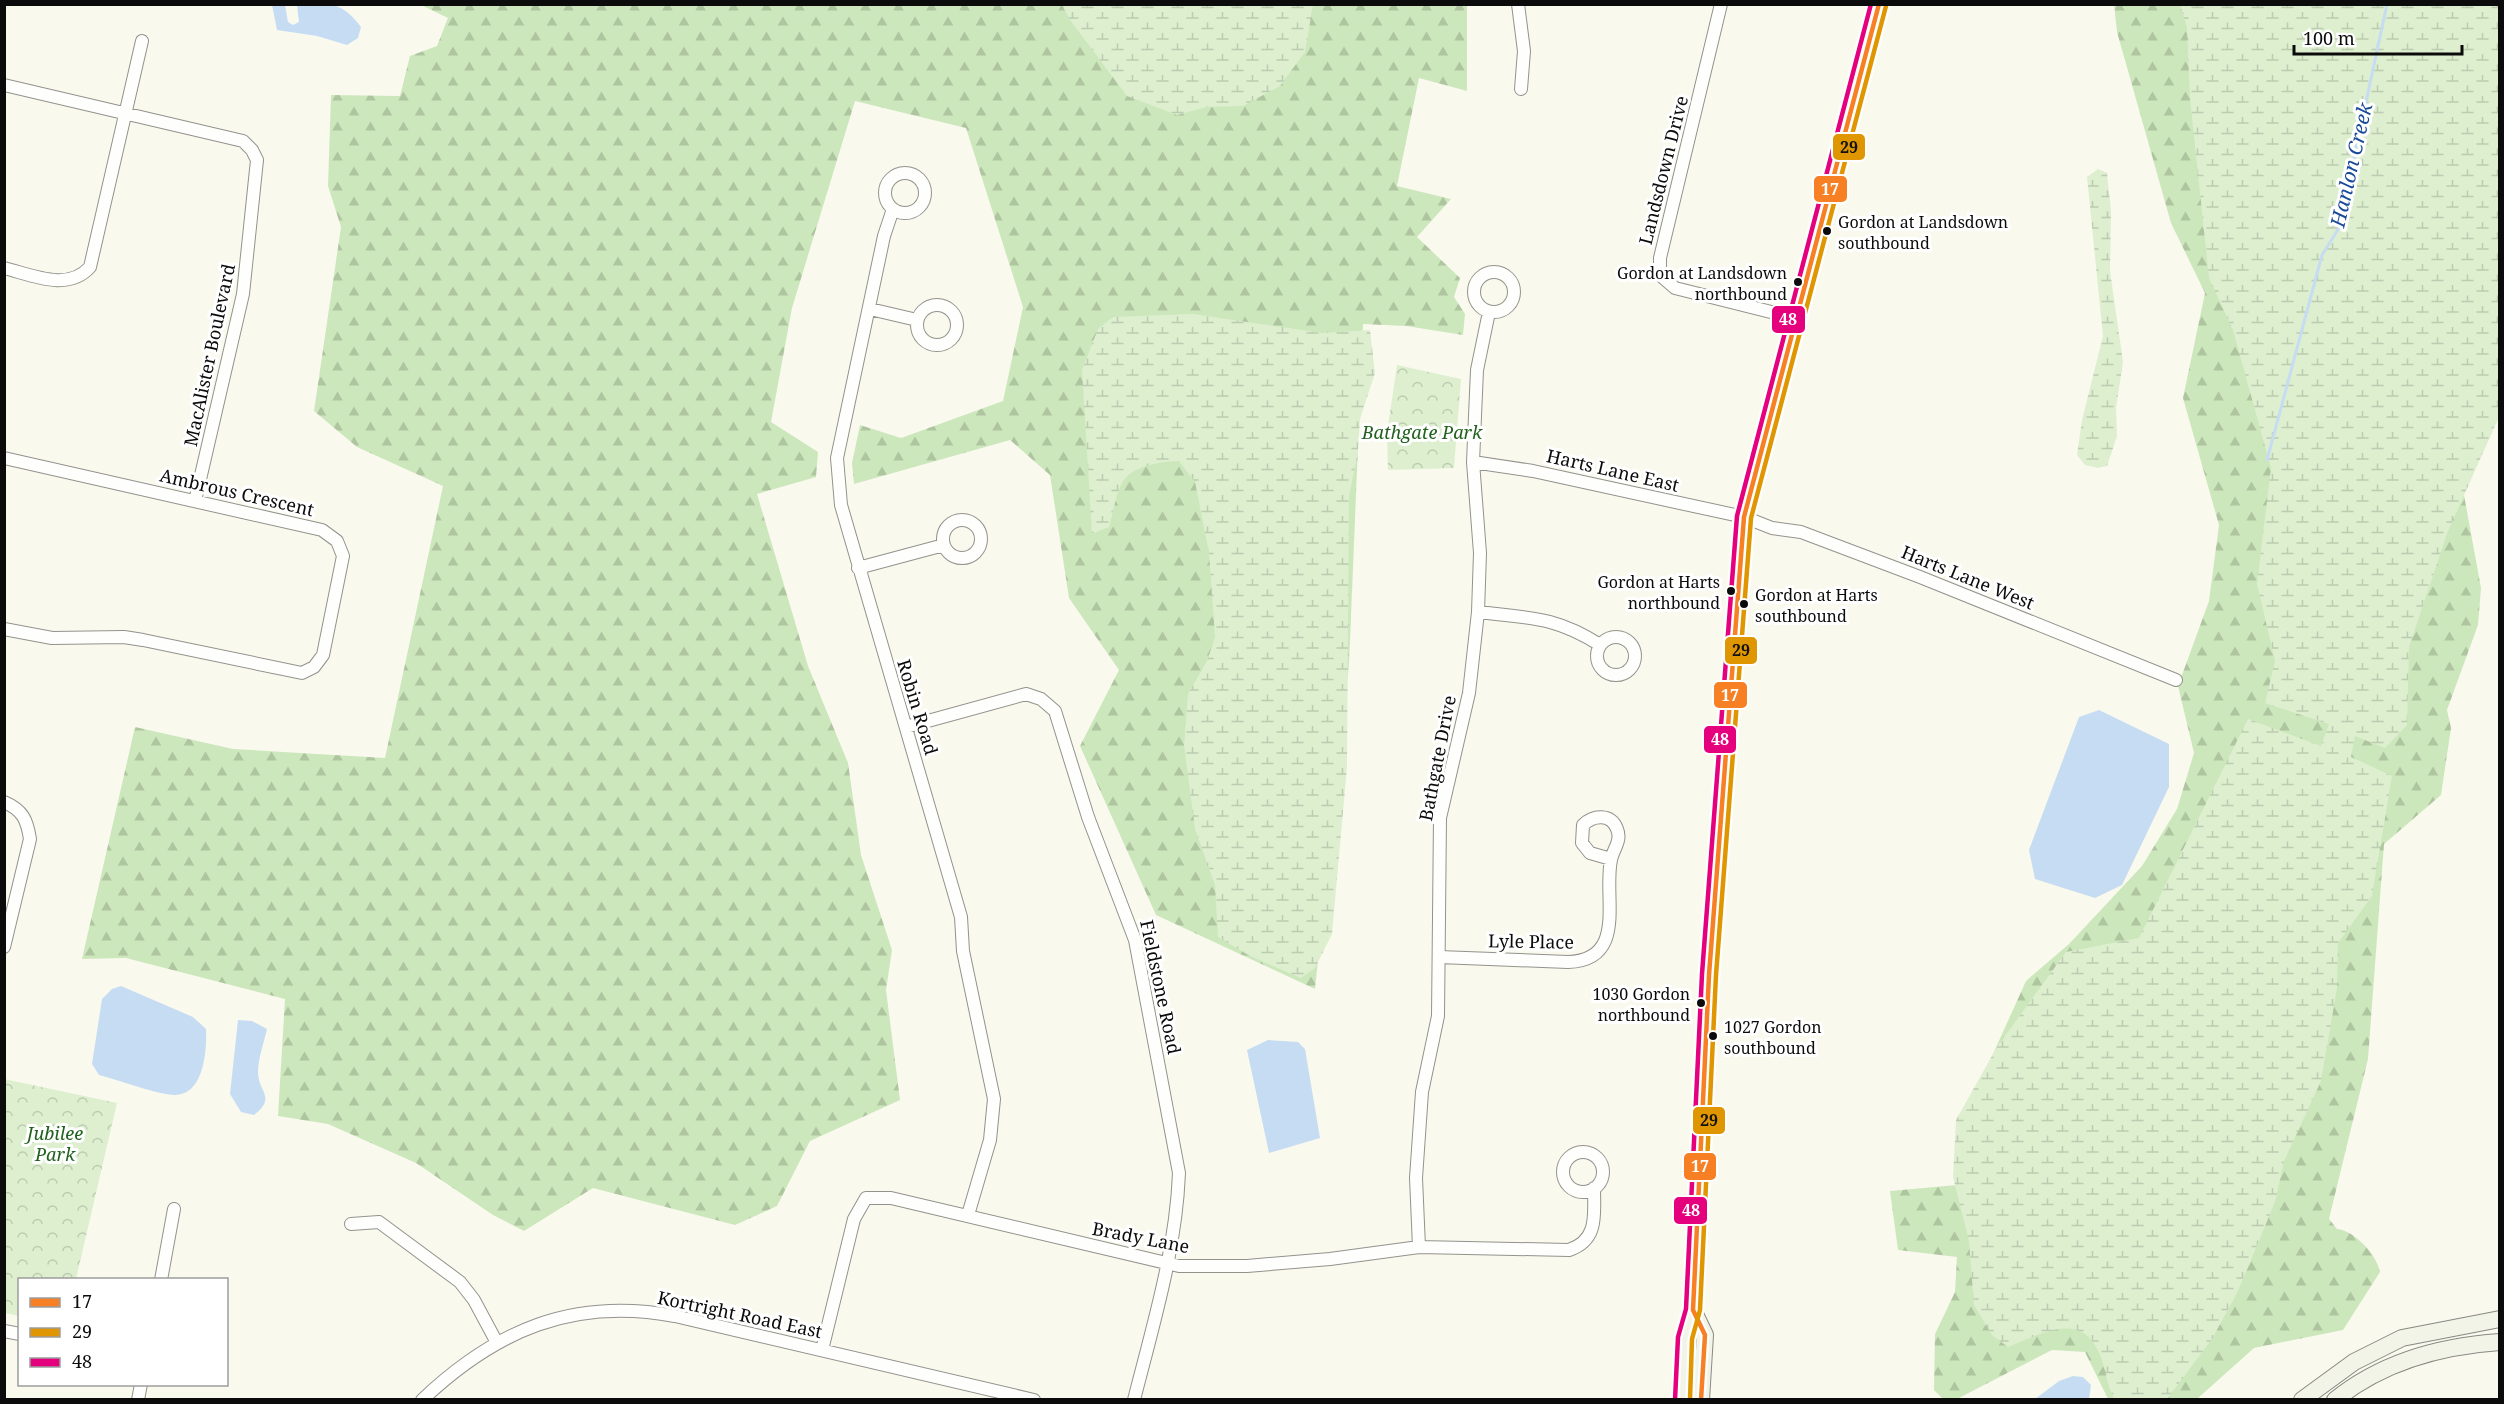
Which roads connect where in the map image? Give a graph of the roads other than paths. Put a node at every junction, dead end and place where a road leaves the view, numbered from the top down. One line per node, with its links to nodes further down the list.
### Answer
1 (1518, 4): 6 (street)
2 (1722, 4): 12 (street, Landsdown Drive)
3 (1879, 4): 12 (main road)
4 (142, 41): 7 (street)
5 (4, 86): 7 (street, MacAlister Boulevard)
6 (1521, 89)
7 (125, 114): 9 (street); 16 (street, MacAlister Boulevard)
8 (893, 209): 10 (street, Robin Road)
9 (4, 268)
10 (870, 309): 13 (street); 19 (street, Robin Road)
11 (1489, 312): 15 (street, Bathgate Drive)
12 (1795, 318): 17 (main road)
13 (917, 320)
14 (4, 458): 16 (street, Ambrous Crescent)
15 (1473, 462): 17 (street, Harts Lane East); 20 (street, Bathgate Drive)
16 (195, 501): 21 (street, Ambrous Crescent)
17 (1744, 517): 23 (street, Harts Lane West); 36 (main road)
18 (944, 545): 19 (street)
19 (858, 568): 24 (street, Robin Road)
20 (1478, 612): 22 (street); 28 (street, Bathgate Drive)
21 (4, 629)
22 (1600, 645)
23 (2176, 680)
24 (906, 728): 31 (street, Robin Road); 34 (street, Fieldstone Road)
25 (4, 802): 27 (street)
26 (1611, 859): 28 (street, Lyle Place)
27 (4, 947)
28 (1439, 957): 33 (street, Bathgate Drive)
29 (1594, 1188): 33 (street, Brady Lane)
30 (174, 1209): 35 (street)
31 (968, 1215): 34 (street, Brady Lane); 40 (street, Brady Lane)
32 (351, 1224): 38 (street)
33 (1419, 1247): 34 (street, Brady Lane)
34 (1168, 1264): 44 (street, Fieldstone Road)
35 (161, 1278)
36 (1693, 1310): 45 (main road); 46 (main road)
37 (2499, 1319): 47 (main road)
38 (496, 1341): 40 (street, Kortright Road East); 42 (street, Kortright Road East)
39 (2499, 1342): 48 (main road)
40 (822, 1350): 41 (street, Kortright Road East)
41 (1016, 1398): 43 (street, Kortright Road East)
42 (422, 1400)
43 (1034, 1400)
44 (1134, 1400)
45 (1682, 1400)
46 (1701, 1400)
47 (2302, 1400)
48 (2335, 1400)

